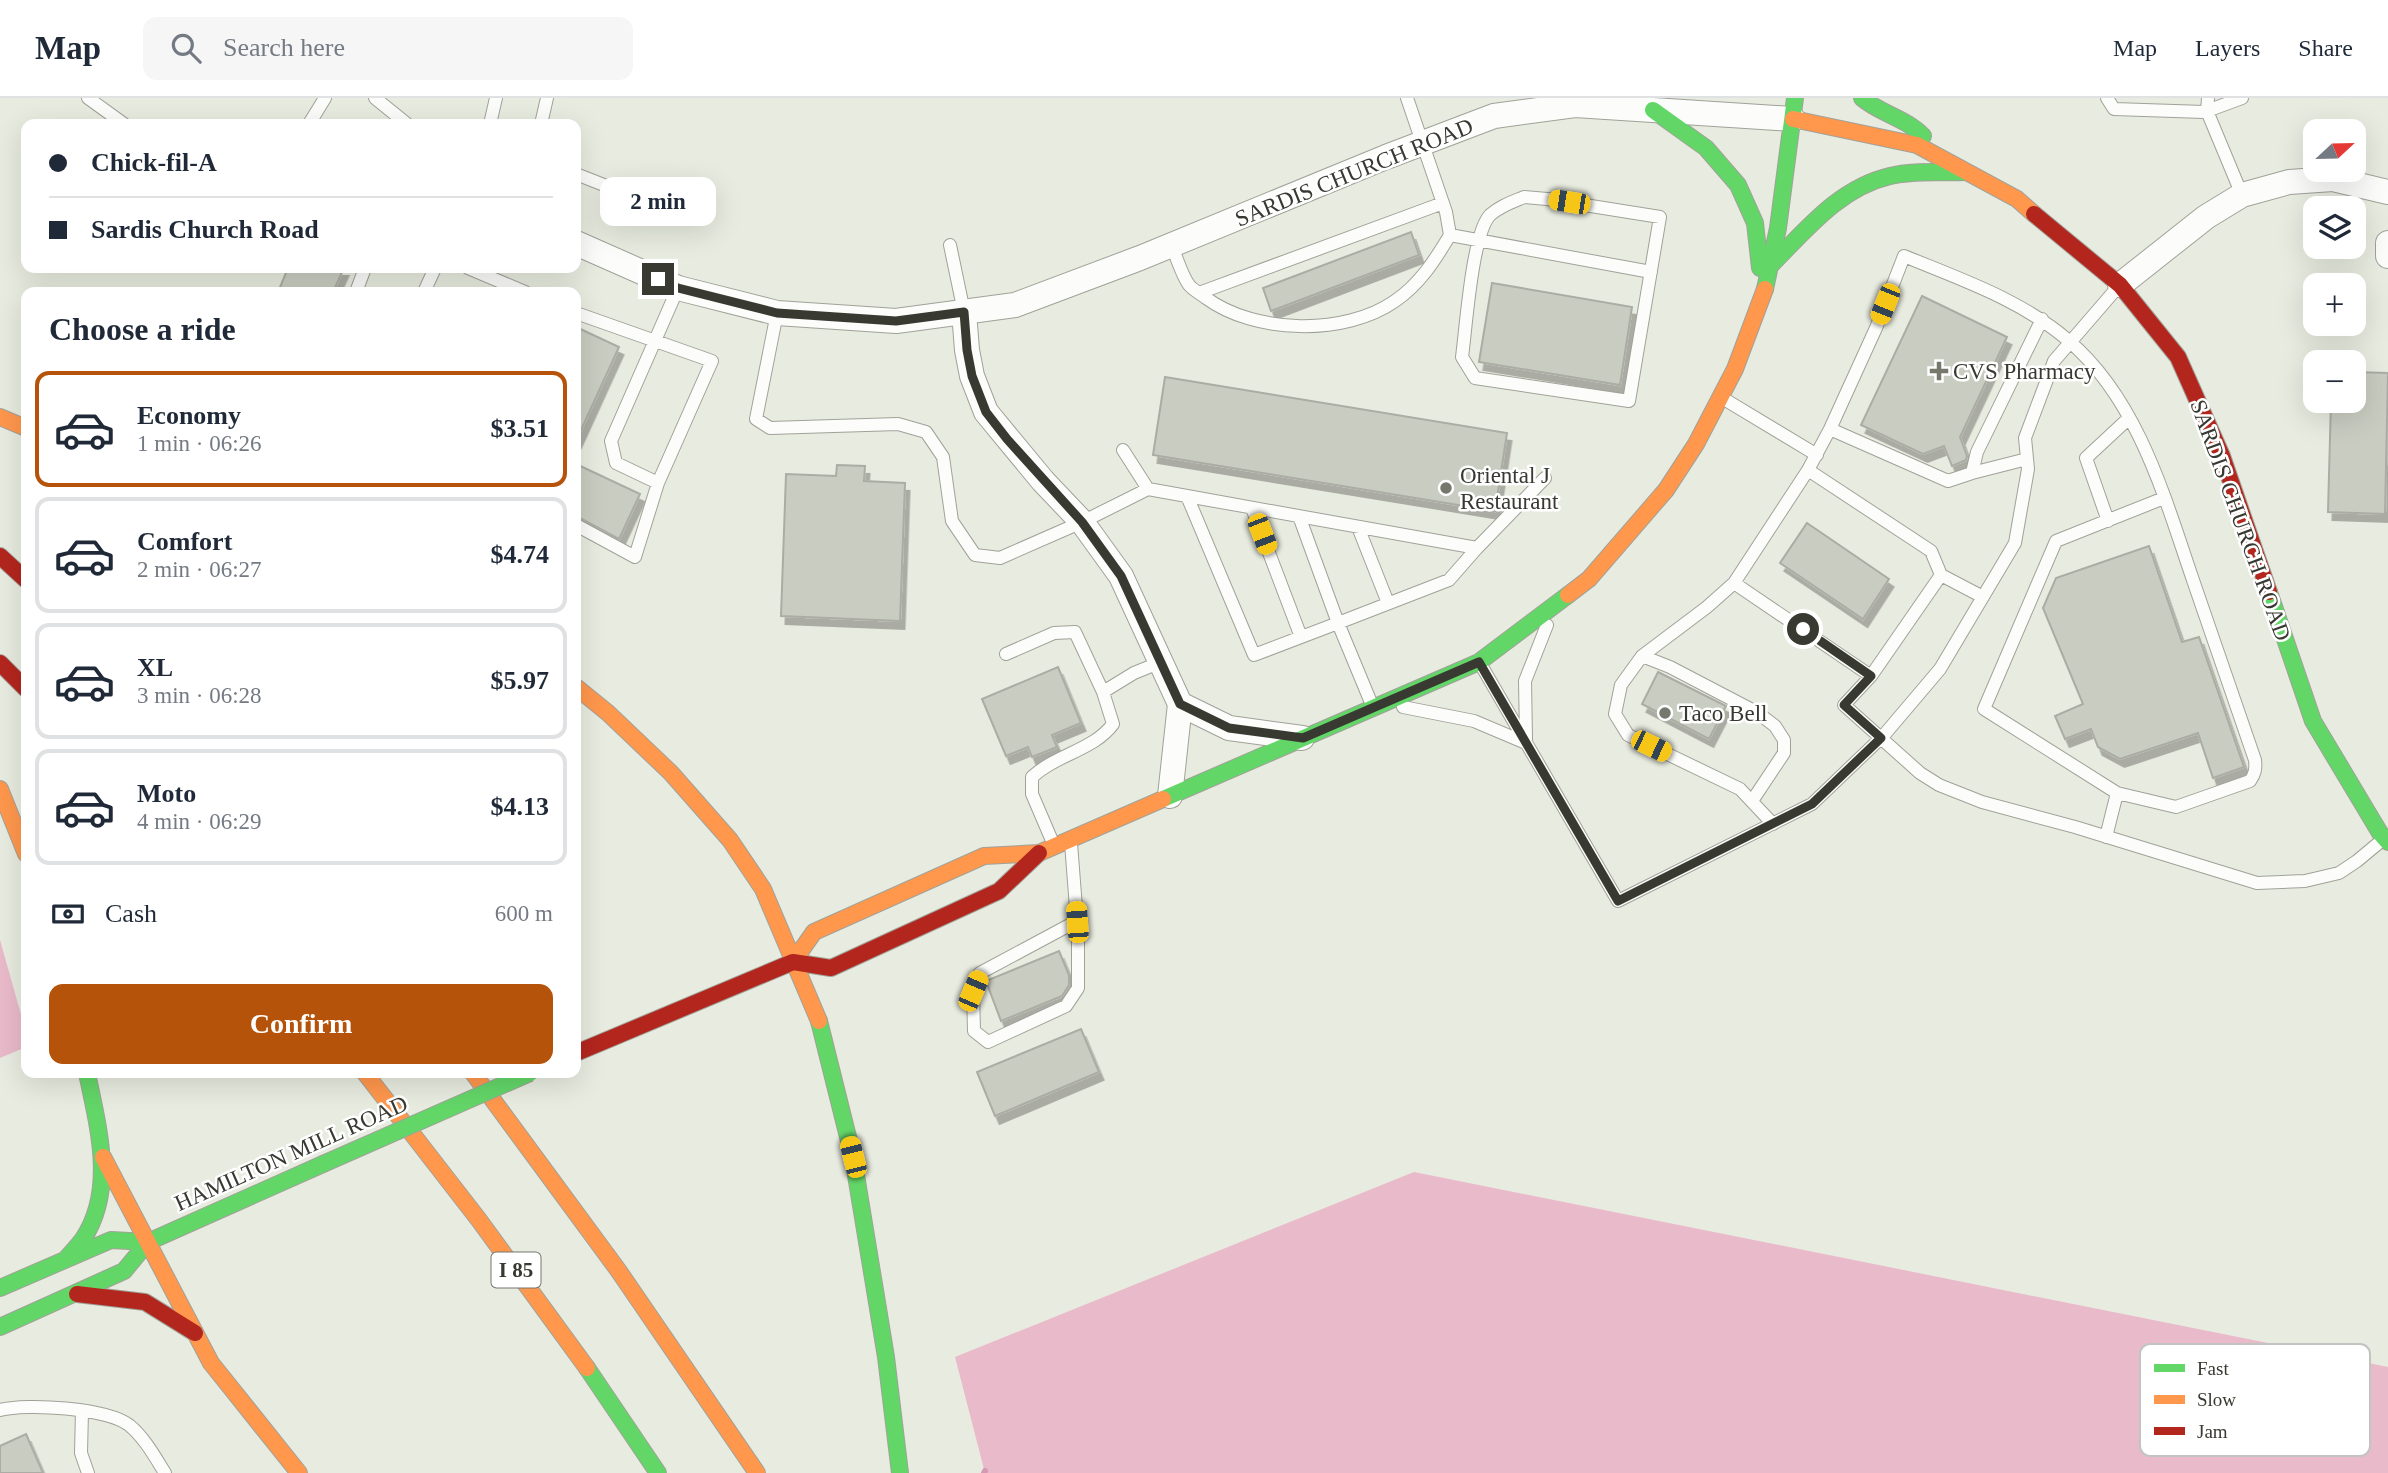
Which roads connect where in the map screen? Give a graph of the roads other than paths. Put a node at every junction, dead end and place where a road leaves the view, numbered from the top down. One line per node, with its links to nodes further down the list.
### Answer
1 (88, 98): 14 (lane)
2 (326, 98): 15 (lane)
3 (374, 98): 16 (lane)
4 (496, 98): 17 (lane)
5 (547, 98): 18 (lane)
6 (1407, 98): 19 (lane)
7 (1862, 98): 20 (main road)
8 (2107, 98): 10 (lane)
9 (2242, 98): 11 (lane)
10 (2144, 104): 11 (lane)
11 (2208, 104): 24 (lane)
12 (1794, 108): 13 (street, SARDIS CHURCH ROAD); 20 (main road, SARDIS CHURCH ROAD); 34 (main road)
13 (1653, 110): 19 (street, SARDIS CHURCH ROAD); 41 (main road)
14 (117, 119)
15 (312, 119)
16 (401, 119)
17 (492, 119)
18 (542, 119)
19 (1422, 143): 25 (lane); 32 (street, SARDIS CHURCH ROAD)
20 (1939, 156): 21 (main road, SARDIS CHURCH ROAD)
21 (1966, 172): 34 (main road); 37 (main road, SARDIS CHURCH ROAD)
22 (581, 176): 26 (lane)
23 (2388, 192): 24 (street)
24 (2242, 195): 37 (street)
25 (1443, 203): 27 (lane); 40 (lane)
26 (662, 208)
27 (1450, 235): 28 (lane); 40 (lane)
28 (1478, 240): 35 (lane); 35 (lane); 35 (lane)
29 (2388, 243): 33 (street)
30 (581, 245): 39 (street, SARDIS CHURCH ROAD)
31 (950, 245): 42 (lane)
32 (1171, 245): 40 (lane); 42 (street, SARDIS CHURCH ROAD)
33 (2388, 256)
34 (1771, 265): 41 (main road)
35 (1651, 272)
36 (480, 273): 38 (lane)
37 (2120, 285): 47 (lane); 100 (main road, SARDIS CHURCH ROAD)
38 (514, 287)
39 (678, 288): 43 (street, SARDIS CHURCH ROAD); 46 (lane)
40 (1199, 293)
41 (1763, 295): 48 (main road)
42 (964, 312): 43 (street, SARDIS CHURCH ROAD); 66 (street)
43 (777, 313): 66 (lane)
44 (581, 315): 46 (lane)
45 (2042, 320): 47 (lane); 52 (lane); 57 (lane)
46 (655, 342): 59 (lane); 59 (lane)
47 (2070, 342): 50 (lane); 55 (lane)
48 (1720, 397): 54 (lane); 75 (main road)
49 (0, 417): 51 (main road)
50 (2129, 418): 62 (lane); 65 (lane)
51 (21, 426)
52 (1830, 429): 54 (lane); 57 (lane)
53 (1123, 450): 60 (lane)
54 (1817, 455): 56 (lane)
55 (2028, 459): 57 (lane); 74 (lane)
56 (1808, 470): 72 (lane); 73 (lane)
57 (1972, 473)
58 (1545, 478): 69 (lane)
59 (657, 483): 68 (lane)
60 (1148, 489): 61 (lane); 66 (lane)
61 (1187, 496): 63 (lane); 78 (lane)
62 (2164, 498): 65 (lane); 94 (lane)
63 (1252, 508): 64 (lane); 78 (lane)
64 (1299, 516): 67 (lane); 77 (lane)
65 (2108, 521): 94 (lane)
66 (1082, 522): 81 (street)
67 (1358, 527): 69 (lane); 76 (lane)
68 (581, 528)
69 (1477, 548): 76 (lane)
70 (0, 556): 71 (main road)
71 (21, 575)
72 (1941, 575): 74 (lane); 84 (lane)
73 (1734, 583): 80 (lane); 84 (lane)
74 (1983, 597): 91 (lane)
75 (1557, 603): 82 (main road); 92 (lane)
76 (1388, 604): 77 (lane)
77 (1338, 623): 78 (lane); 89 (lane)
78 (1301, 637)
79 (1006, 654): 87 (lane)
80 (1642, 656): 96 (lane); 96 (lane)
81 (1161, 662): 87 (lane); 88 (street)
82 (1479, 662): 89 (main road); 92 (lane)
83 (0, 663): 85 (main road)
84 (1871, 676): 91 (lane)
85 (21, 685)
86 (581, 691): 104 (main road)
87 (1103, 692): 102 (lane)
88 (1180, 704): 90 (street); 95 (street)
89 (1379, 706): 90 (main road); 92 (lane)
90 (1303, 738): 95 (main road)
91 (1881, 738): 97 (lane); 98 (lane)
92 (1526, 743): 97 (lane)
93 (0, 789): 101 (main road)
94 (2117, 793): 98 (lane)
95 (1170, 796): 99 (main road)
96 (1752, 801): 97 (lane)
97 (1773, 824)
98 (2106, 837): 100 (lane)
99 (1071, 839): 102 (main road); 103 (lane)
100 (2386, 840)
101 (21, 842)
102 (1047, 850): 104 (main road); 104 (main road)
103 (1077, 922): 103 (lane)
104 (793, 962): 105 (main road); 124 (main road)
105 (581, 1051)
106 (88, 1078): 110 (main road)
107 (369, 1078): 122 (main road, I 85)
108 (477, 1078): 123 (main road)
109 (519, 1078): 111 (main road, HAMILTON MILL ROAD, bridge)
110 (103, 1157): 111 (main road); 112 (main road)
111 (148, 1242): 112 (main road, HAMILTON MILL ROAD); 114 (main road, HAMILTON MILL ROAD); 116 (main road)
112 (65, 1260): 113 (main road, HAMILTON MILL ROAD)
113 (0, 1288)
114 (77, 1294): 115 (main road, HAMILTON MILL ROAD); 116 (main road)
115 (0, 1327)
116 (196, 1334): 121 (main road)
117 (0, 1410): 118 (lane)
118 (82, 1411): 119 (lane); 120 (lane)
119 (88, 1473)
120 (165, 1473)
121 (299, 1473)
122 (659, 1473)
123 (757, 1473)
124 (900, 1473)

